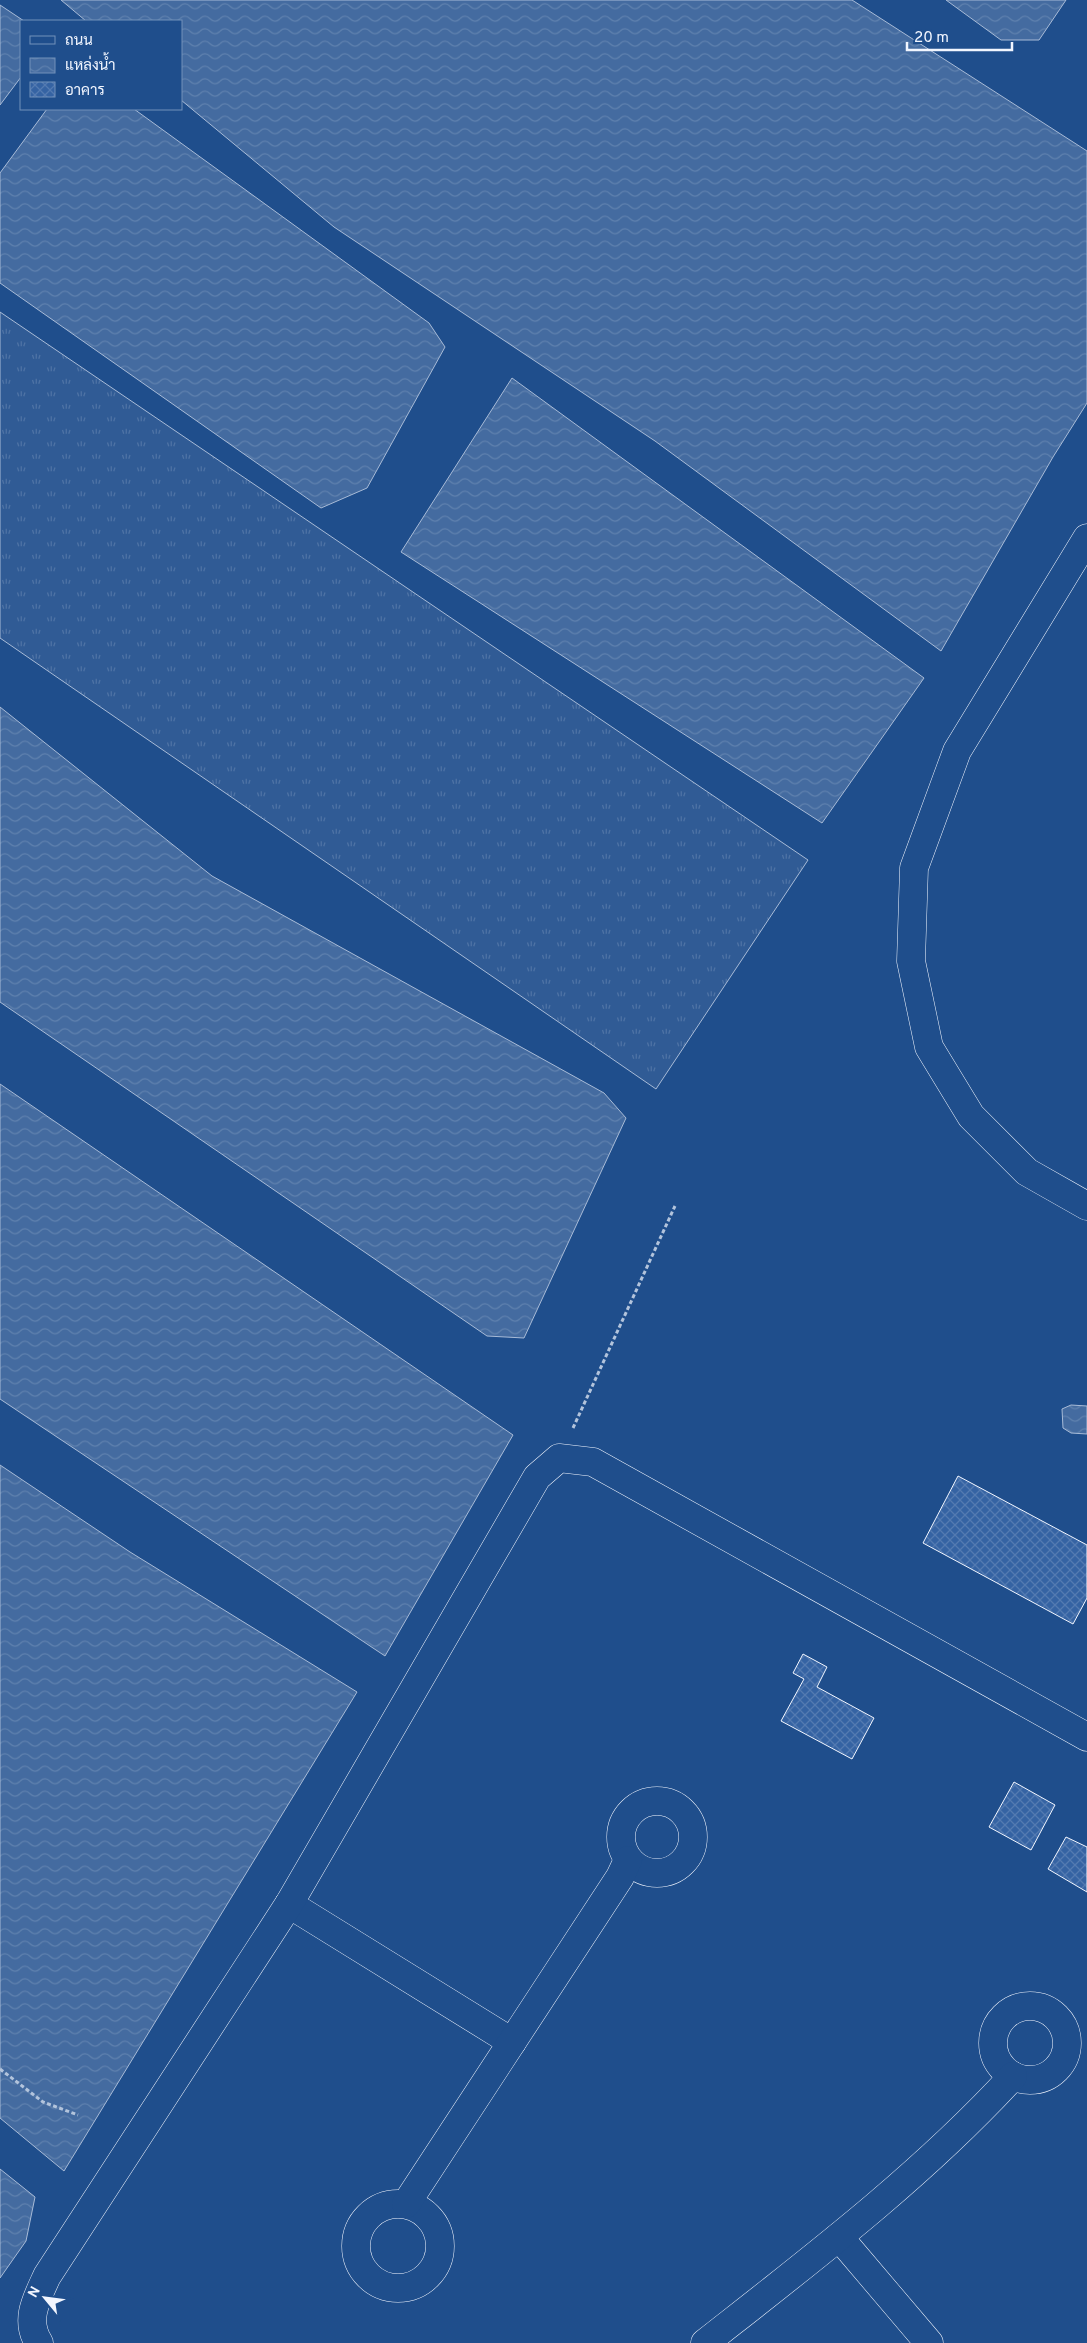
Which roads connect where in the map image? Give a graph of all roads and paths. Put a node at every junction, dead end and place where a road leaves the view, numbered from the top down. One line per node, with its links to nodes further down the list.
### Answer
1 (1087, 538): 3 (street)
2 (675, 1206): 4 (path)
3 (1087, 1206)
4 (560, 1458): 5 (street); 7 (street)
5 (1087, 1737)
6 (628, 1860): 8 (street)
7 (289, 1904): 8 (street); 14 (street)
8 (512, 2042): 12 (street)
9 (0, 2069): 11 (path)
10 (1013, 2076): 13 (street)
11 (78, 2115)
12 (406, 2204)
13 (839, 2237): 15 (street); 16 (street)
14 (39, 2343)
15 (705, 2343)
16 (929, 2343)

